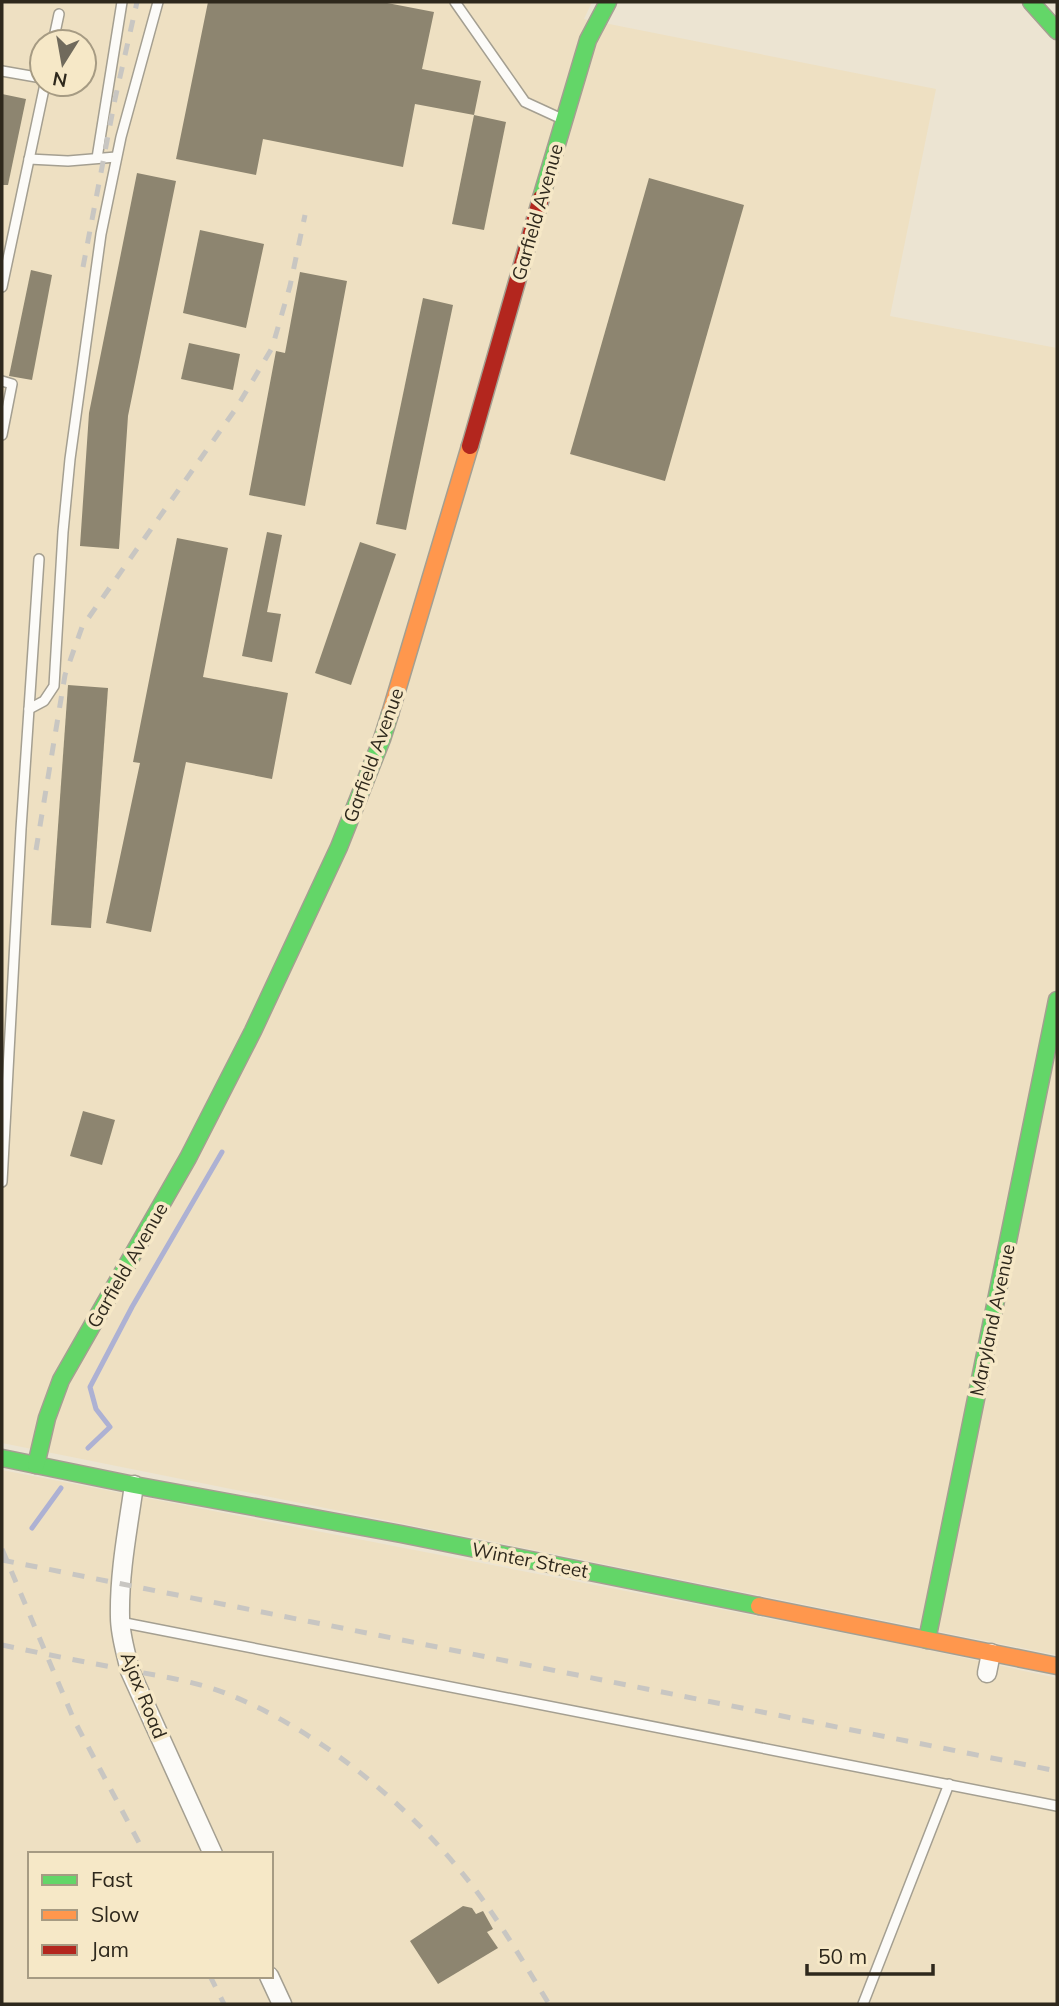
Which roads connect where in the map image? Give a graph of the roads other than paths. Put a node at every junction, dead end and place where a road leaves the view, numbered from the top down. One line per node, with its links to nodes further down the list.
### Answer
1 (122, 2): 14 (lane)
2 (158, 2): 13 (lane)
3 (455, 2): 12 (lane)
4 (608, 2): 12 (main road, Garfield Avenue)
5 (1031, 2): 8 (main road)
6 (59, 14): 7 (lane)
7 (56, 28)
8 (1057, 31)
9 (2, 71): 10 (lane)
10 (28, 76)
11 (42, 98): 15 (lane)
12 (563, 120): 24 (main road, Garfield Avenue)
13 (116, 157): 14 (lane); 20 (lane)
14 (97, 158): 15 (lane)
15 (29, 159): 16 (lane)
16 (2, 286)
17 (2, 381): 18 (lane)
18 (2, 435)
19 (40, 559): 20 (lane)
20 (29, 709): 22 (lane)
21 (1057, 1000): 27 (main road, Maryland Avenue)
22 (2, 1182)
23 (2, 1458): 24 (main road, Winter Street)
24 (36, 1465): 25 (main road, Winter Street)
25 (134, 1485): 26 (street, Ajax Road); 27 (main road, Winter Street)
26 (120, 1622): 31 (lane); 33 (street, Ajax Road)
27 (927, 1640): 28 (main road, Winter Street)
28 (991, 1653): 29 (main road, Winter Street); 30 (street)
29 (1057, 1666)
30 (987, 1673)
31 (949, 1784): 32 (lane); 36 (lane)
32 (1057, 1806)
33 (212, 1852)
34 (270, 1978): 35 (street)
35 (282, 2004)
36 (863, 2004)

